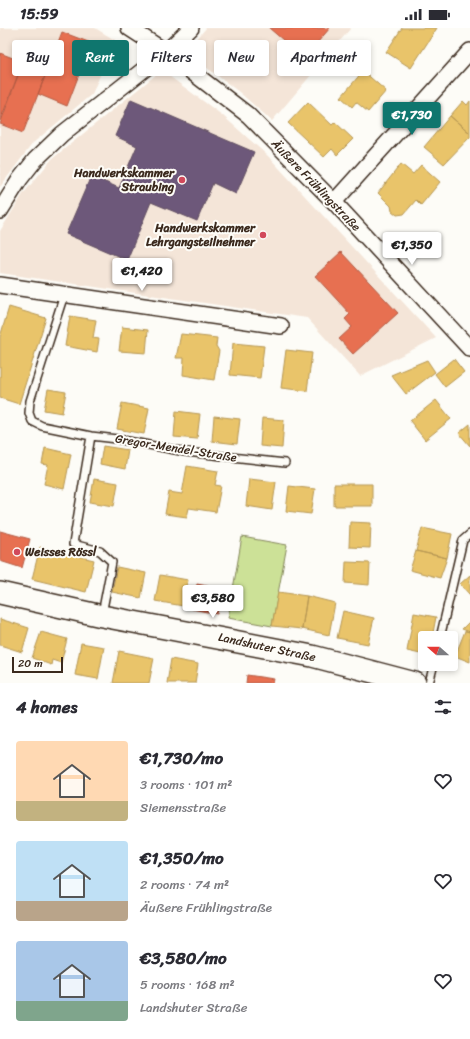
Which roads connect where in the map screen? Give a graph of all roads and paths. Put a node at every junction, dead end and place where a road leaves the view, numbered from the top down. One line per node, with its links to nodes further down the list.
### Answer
1 (129, 28): 3 (street, Äußere Frühlingstraße)
2 (191, 28): 4 (street)
3 (148, 40)
4 (178, 40)
5 (470, 50): 8 (street)
6 (137, 75): 9 (street)
7 (197, 76): 8 (street, Äußere Frühlingstraße)
8 (334, 202): 13 (street, Äußere Frühlingstraße)
9 (0, 211)
10 (0, 285): 11 (street)
11 (64, 295): 12 (street); 14 (lane, Gregor-Mendel-Straße)
12 (280, 326)
13 (470, 349)
14 (91, 436): 15 (lane, Gregor-Mendel-Straße); 18 (lane)
15 (285, 463)
16 (470, 534): 19 (lane)
17 (0, 593): 18 (main road, Landshuter Straße)
18 (102, 616): 21 (main road, Landshuter Straße)
19 (442, 631)
20 (432, 671): 22 (lane)
21 (415, 683)
22 (429, 683)

